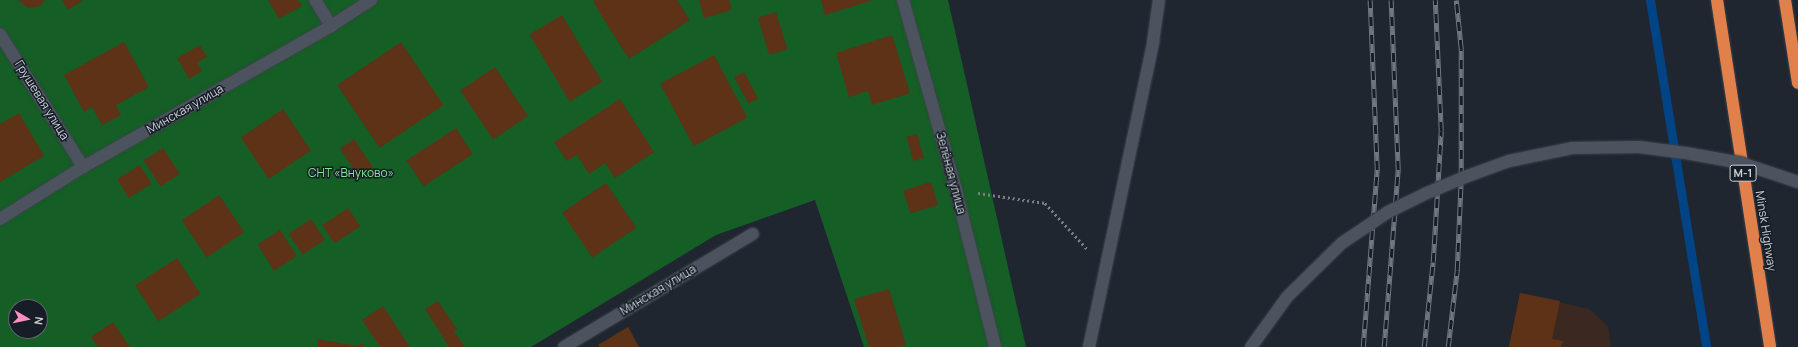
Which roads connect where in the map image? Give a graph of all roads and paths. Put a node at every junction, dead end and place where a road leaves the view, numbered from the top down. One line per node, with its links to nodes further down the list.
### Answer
1 (315, 0): 7 (street)
2 (371, 0): 7 (street, Минская улица)
3 (903, 0): 12 (street, Зелёная улица)
4 (1159, 0): 15 (street)
5 (1717, 0): 20 (highway, Minsk Highway / М-1)
6 (1785, 0): 9 (highway)
7 (331, 26): 10 (street, Минская улица)
8 (0, 34): 10 (street, Грушевая улица)
9 (1798, 83)
10 (83, 167): 13 (street, Минская улица)
11 (1798, 182): 19 (street, bridge)
12 (956, 190): 15 (path); 17 (street, Зелёная улица)
13 (0, 219)
14 (753, 234): 16 (street, Минская улица)
15 (1106, 268): 18 (street)
16 (564, 347)
17 (995, 347)
18 (1089, 347)
19 (1251, 347)
20 (1770, 347)

